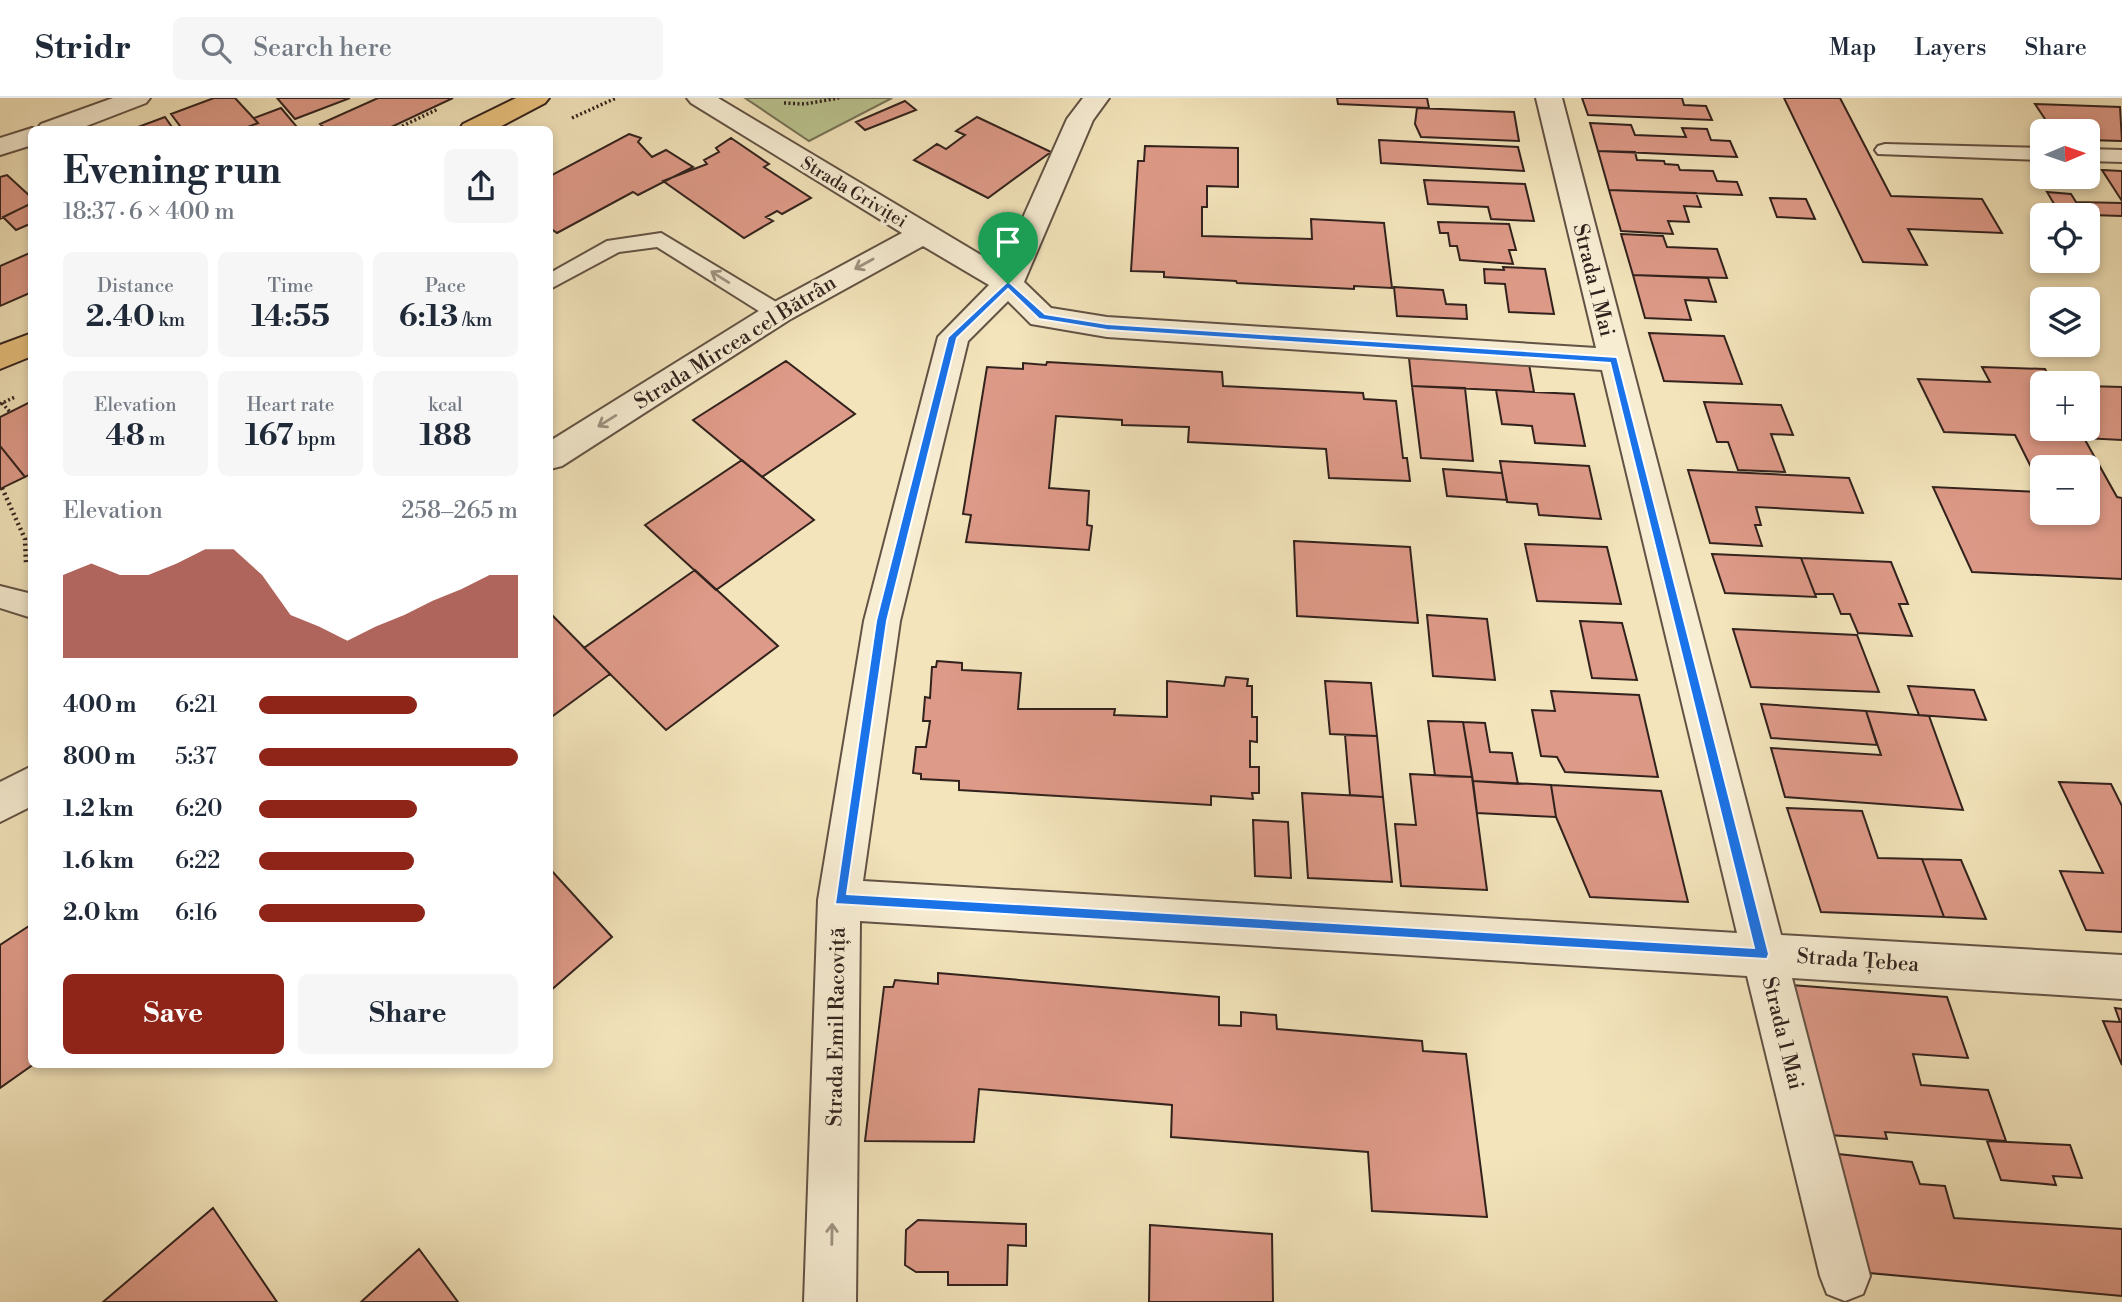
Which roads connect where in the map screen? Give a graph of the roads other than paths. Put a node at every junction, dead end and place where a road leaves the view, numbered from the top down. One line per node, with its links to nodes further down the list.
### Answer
1 (137, 98): 6 (street)
2 (536, 98): 7 (main road)
3 (700, 98): 14 (street, Strada Griviței)
4 (1096, 98): 16 (street, Strada Emil Racoviță)
5 (1549, 98): 20 (street, Strada 1 Mai)
6 (61, 126)
7 (480, 126)
8 (28, 138): 9 (street)
9 (0, 148)
10 (1885, 150): 11 (lane)
11 (2030, 154)
12 (2100, 155): 13 (lane)
13 (2122, 156)
14 (924, 233): 16 (street, Strada Griviței); 17 (street, Strada Mircea cel Bătrân, one-way to 17)
15 (553, 280): 17 (lane, one-way to 15)
16 (1008, 284): 20 (street); 26 (street, Strada Emil Racoviță)
17 (778, 313): 21 (street, Strada Mircea cel Bătrân, one-way to 21)
18 (28, 345): 19 (main road)
19 (0, 358)
20 (1614, 360): 27 (street, Strada 1 Mai)
21 (553, 455)
22 (0, 597): 23 (lane)
23 (28, 604)
24 (28, 786): 25 (street)
25 (0, 804)
26 (839, 900): 27 (street, Strada Țebea); 30 (street, Strada Emil Racoviță, one-way to 26)
27 (1763, 954): 28 (street, Strada Țebea); 29 (street, Strada 1 Mai)
28 (2122, 977)
29 (1845, 1276)
30 (830, 1302)

